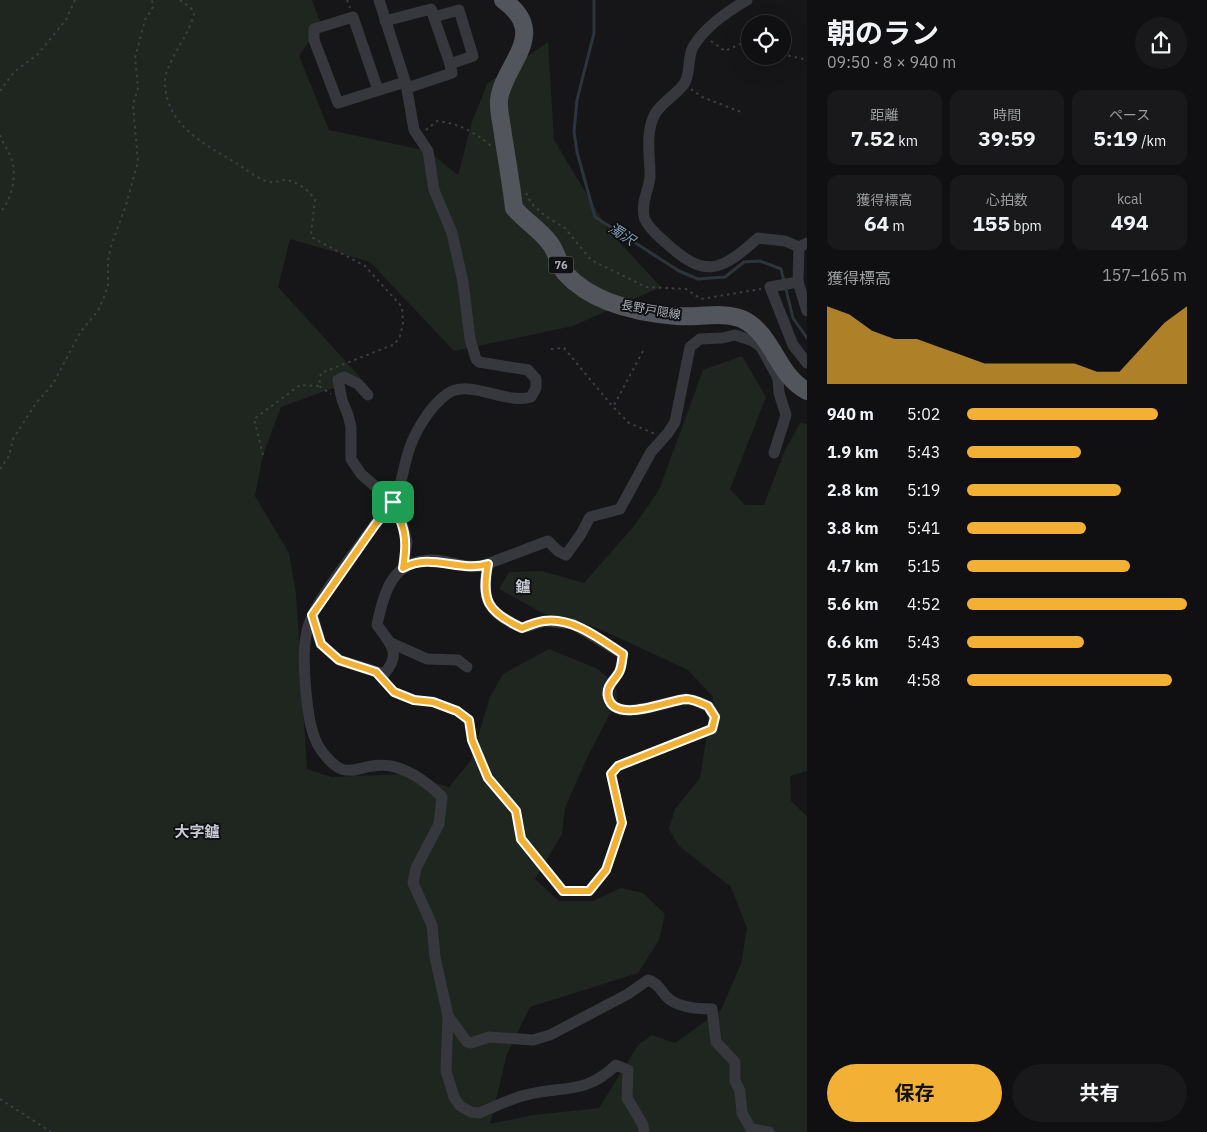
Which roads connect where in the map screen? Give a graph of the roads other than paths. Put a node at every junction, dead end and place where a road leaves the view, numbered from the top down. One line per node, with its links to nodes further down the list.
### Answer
1 (379, 0): 5 (street)
2 (503, 0): 13 (main road, 長野戸隠線 / 76)
3 (747, 0): 9 (street)
4 (434, 16): 5 (street); 6 (street); 6 (street)
5 (385, 21): 7 (street)
6 (450, 64): 7 (street)
7 (406, 85): 8 (street); 17 (street)
8 (378, 90): 8 (street)
9 (803, 245): 10 (street)
10 (794, 283): 11 (street); 12 (street)
11 (807, 312)
12 (807, 363)
13 (783, 377): 14 (main road, 長野戸隠線 / 76); 16 (street); 18 (street)
14 (807, 391)
15 (368, 396): 17 (street)
16 (774, 453)
17 (393, 502): 19 (street); 20 (street)
18 (488, 564): 19 (street); 23 (street)
19 (403, 568): 21 (street)
20 (312, 615): 21 (street); 24 (street)
21 (389, 642): 22 (street)
22 (467, 667)
23 (712, 729)
24 (448, 1016): 25 (street); 26 (street)
25 (644, 1132)
26 (768, 1132)

